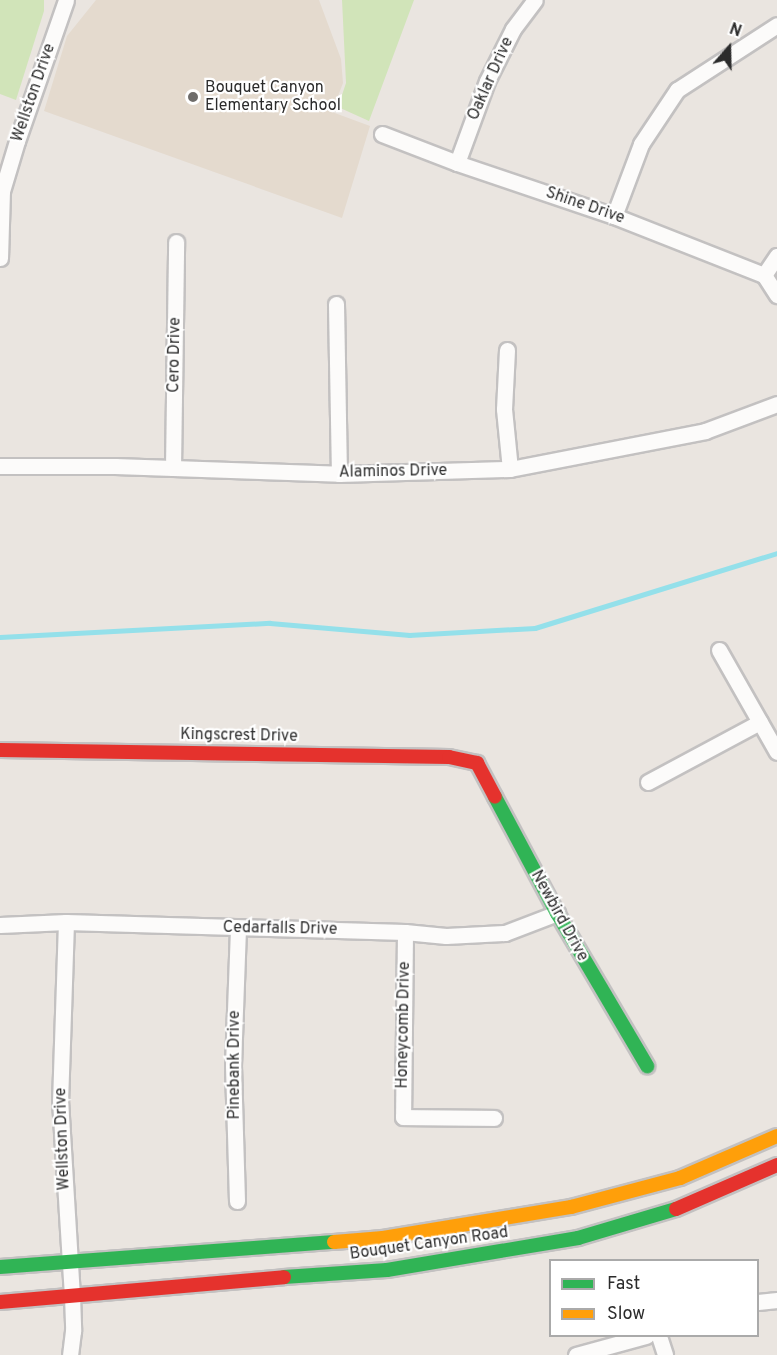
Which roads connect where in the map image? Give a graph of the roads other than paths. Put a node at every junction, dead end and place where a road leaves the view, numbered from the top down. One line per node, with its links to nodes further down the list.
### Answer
1 (66, 0): 6 (street, Wellston Drive)
2 (535, 0): 5 (street, Oaklar Drive)
3 (777, 25): 7 (street)
4 (382, 134): 5 (street, Shine Drive)
5 (457, 163): 7 (street, Shine Drive)
6 (1, 191): 10 (street, Wellston Drive)
7 (614, 216): 11 (street, Shine Drive)
8 (176, 242): 17 (street, Cero Drive)
9 (777, 256): 11 (street)
10 (0, 258)
11 (764, 275): 12 (street)
12 (777, 295)
13 (336, 304): 19 (street)
14 (507, 350): 18 (street)
15 (777, 404): 18 (street, Alaminos Drive)
16 (0, 466): 17 (street, Alaminos Drive)
17 (173, 468): 19 (street, Alaminos Drive)
18 (510, 469): 19 (street, Alaminos Drive)
19 (339, 474)
20 (719, 650): 21 (street)
21 (760, 722): 23 (street); 25 (street)
22 (0, 750): 24 (main road, Kingscrest Drive)
23 (777, 752)
24 (477, 763): 26 (main road, Newbird Drive)
25 (648, 782)
26 (557, 913): 30 (street, Cedarfalls Drive); 31 (main road, Newbird Drive)
27 (66, 922): 28 (street, Cedarfalls Drive); 29 (street, Cedarfalls Drive); 36 (street, Wellston Drive)
28 (0, 925)
29 (238, 928): 30 (street, Cedarfalls Drive); 35 (street, Pinebank Drive)
30 (405, 932): 32 (street, Honeycomb Drive)
31 (647, 1066)
32 (494, 1118)
33 (777, 1136): 36 (main road, Bouquet Canyon Road)
34 (777, 1165): 38 (main road, Bouquet Canyon Road)
35 (237, 1201)
36 (68, 1260): 37 (main road, Bouquet Canyon Road); 38 (street, Wellston Drive)
37 (0, 1267)
38 (72, 1295): 40 (main road, Bouquet Canyon Road); 44 (street, Wellston Drive)
39 (777, 1300): 41 (street)
40 (0, 1302)
41 (759, 1302)
42 (639, 1337): 45 (street)
43 (660, 1337): 46 (street)
44 (70, 1355)
45 (576, 1355)
46 (665, 1355)

